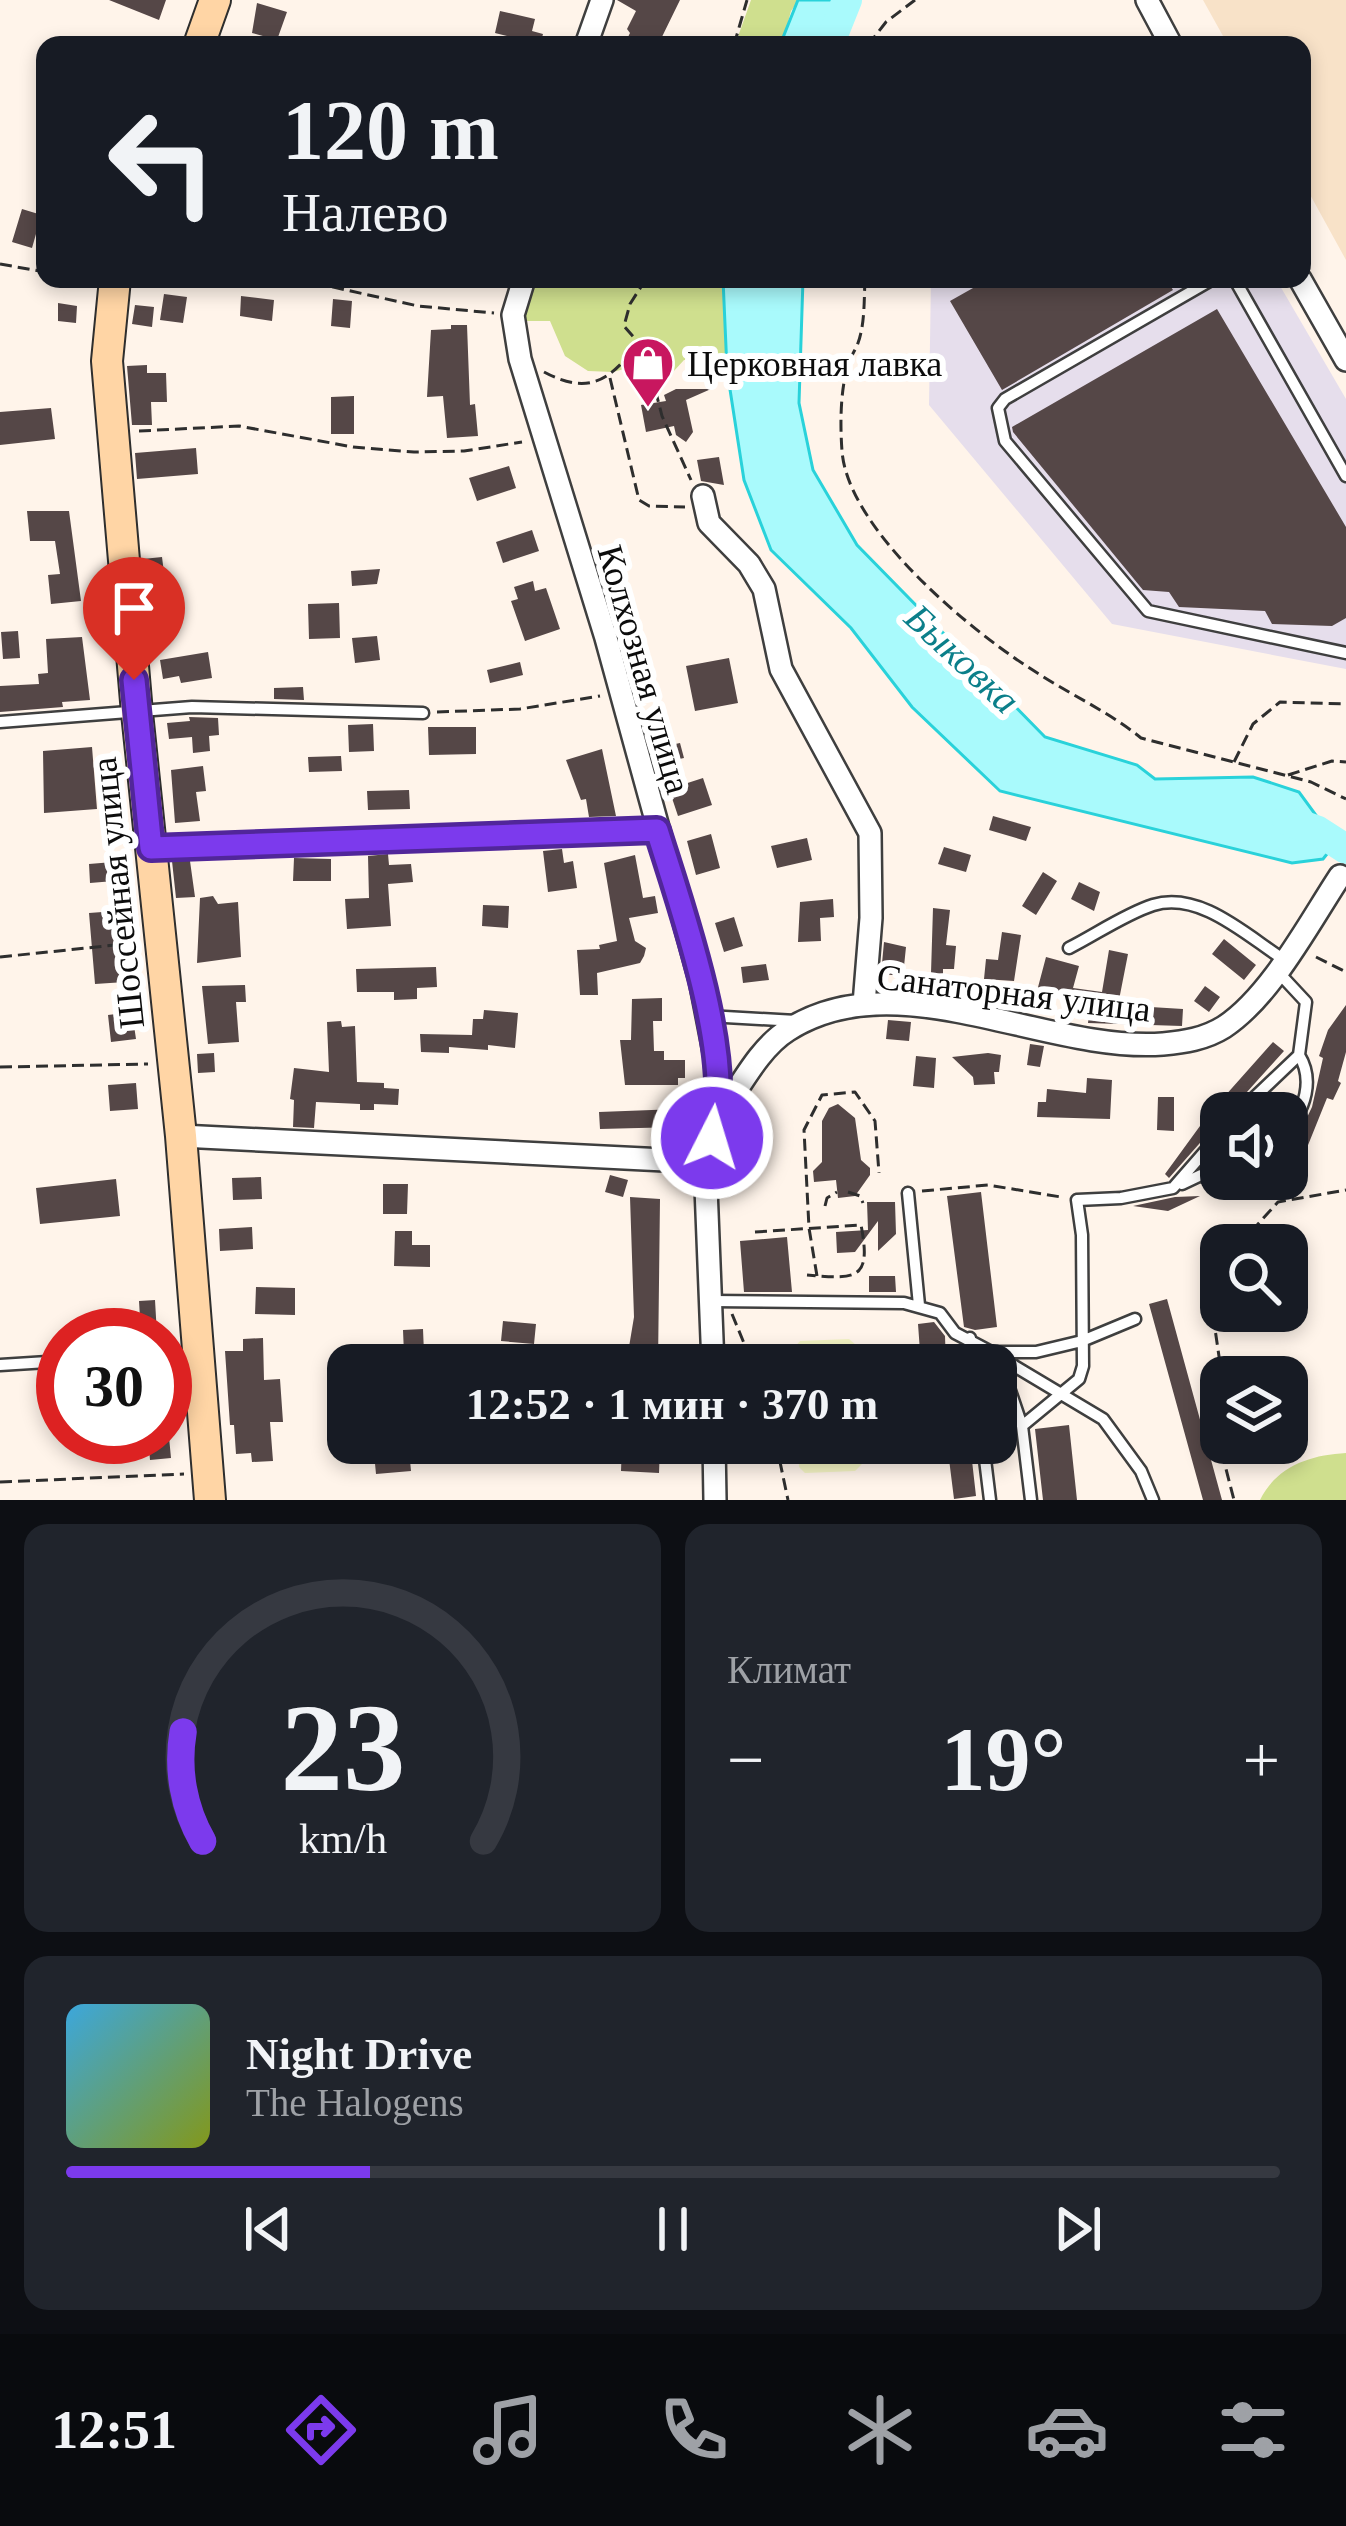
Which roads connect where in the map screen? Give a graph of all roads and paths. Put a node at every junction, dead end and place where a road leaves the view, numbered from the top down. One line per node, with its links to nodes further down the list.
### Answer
1 (215, 0): 6 (street)
2 (602, 0): 7 (street)
3 (747, 0): 8 (path)
4 (915, 0): 9 (path)
5 (1147, 0): 10 (street)
6 (202, 36)
7 (589, 36)
8 (737, 36)
9 (875, 36)
10 (1166, 36)
11 (0, 264): 12 (path)
12 (36, 270)
13 (114, 288): 26 (street, Шоссейная улица)
14 (337, 288): 21 (path)
15 (521, 288): 21 (street, Колхозная улица)
16 (640, 288): 22 (path)
17 (864, 288): 37 (path)
18 (1198, 288): 30 (lane)
19 (1237, 288): 28 (lane)
20 (1305, 288): 24 (street)
21 (513, 316): 23 (street, Колхозная улица)
22 (638, 344): 25 (path); 29 (path)
23 (520, 359): 25 (path); 27 (street, Колхозная улица)
24 (1346, 360)
25 (610, 378): 29 (path)
26 (113, 432): 27 (path); 34 (street, Шоссейная улица)
27 (542, 438): 31 (street, Колхозная улица)
28 (1346, 476)
29 (704, 500): 48 (street)
30 (1346, 653)
31 (620, 694): 33 (path); 40 (street, Колхозная улица)
32 (1346, 704): 37 (path)
33 (423, 712): 34 (lane)
34 (137, 713): 35 (lane); 41 (street, Шоссейная улица)
35 (0, 722)
36 (1346, 762): 38 (path)
37 (1234, 764): 38 (path)
38 (1286, 776): 39 (path)
39 (1346, 799)
40 (657, 830): 41 (street); 49 (street, Колхозная улица)
41 (151, 848): 43 (street, Шоссейная улица)
42 (1340, 876): 46 (street, Санаторная улица)
43 (160, 940): 45 (path); 52 (street, Шоссейная улица)
44 (1069, 948): 46 (lane)
45 (0, 957)
46 (1284, 958): 47 (path); 48 (street, Санаторная улица); 51 (lane)
47 (1346, 972)
48 (865, 1004): 50 (street, Санаторная улица)
49 (708, 1016): 50 (lane); 56 (street, Колхозная улица)
50 (805, 1021): 56 (street, Санаторная улица)
51 (1299, 1055): 54 (lane); 55 (lane)
52 (173, 1064): 53 (path); 57 (street, Шоссейная улица)
53 (0, 1067)
54 (1260, 1092)
55 (1305, 1092)
56 (720, 1115): 59 (street, Колхозная улица)
57 (181, 1136): 59 (street); 86 (street, Шоссейная улица)
58 (1200, 1157): 62 (lane)
59 (704, 1162): 75 (street, Колхозная улица)
60 (879, 1173): 71 (path)
61 (1200, 1175): 62 (lane)
62 (1173, 1188): 67 (lane)
63 (1346, 1190): 70 (path)
64 (837, 1192): 69 (path)
65 (848, 1192): 68 (path)
66 (908, 1193): 67 (path); 76 (lane)
67 (1078, 1200): 79 (lane)
68 (863, 1203)
69 (825, 1206)
70 (1258, 1224)
71 (809, 1228): 72 (path); 74 (path); 74 (path)
72 (755, 1232)
73 (807, 1275): 74 (path)
74 (817, 1276)
75 (719, 1301): 76 (lane); 80 (street, Колхозная улица); 81 (path)
76 (920, 1305): 78 (lane)
77 (1135, 1319): 79 (lane)
78 (970, 1338): 82 (lane); 83 (lane)
79 (1082, 1341): 84 (lane); 90 (lane)
80 (715, 1344)
81 (742, 1344)
82 (971, 1344)
83 (979, 1344)
84 (1017, 1352)
85 (192, 1354): 86 (lane)
86 (198, 1354): 98 (street, Шоссейная улица)
87 (36, 1363): 88 (lane)
88 (0, 1365)
89 (1017, 1367): 90 (lane)
90 (1064, 1393): 92 (lane); 103 (lane)
91 (1017, 1411): 92 (lane)
92 (1022, 1426): 102 (lane)
93 (715, 1464): 99 (street)
94 (780, 1464): 100 (path)
95 (986, 1464): 101 (lane)
96 (1225, 1464): 104 (path)
97 (0, 1482): 98 (path)
98 (208, 1486)
99 (715, 1500)
100 (788, 1500)
101 (990, 1500)
102 (1031, 1500)
103 (1154, 1500)
104 (1234, 1500)

